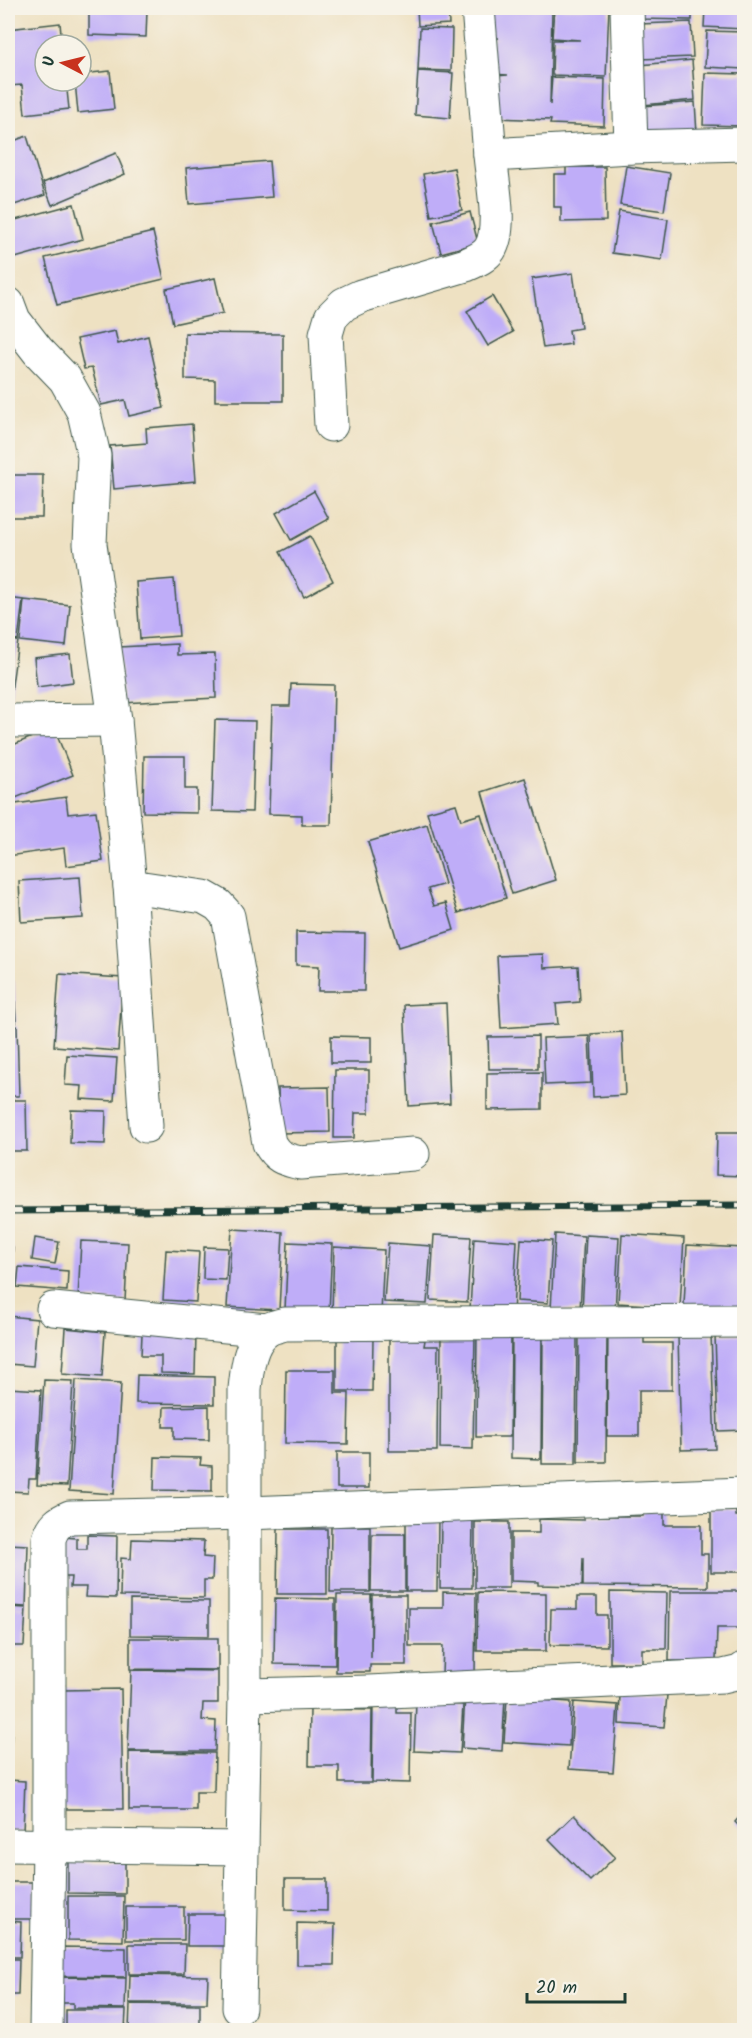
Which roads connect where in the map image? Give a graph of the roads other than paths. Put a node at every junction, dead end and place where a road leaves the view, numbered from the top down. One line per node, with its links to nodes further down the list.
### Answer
1 (478, 8): 5 (street)
2 (627, 8): 4 (street)
3 (744, 144): 4 (street)
4 (631, 147): 5 (street)
5 (490, 155): 7 (street)
6 (8, 304): 8 (street)
7 (331, 425)
8 (114, 720): 9 (street); 10 (street)
9 (8, 721)
10 (130, 886): 11 (street); 12 (street)
11 (146, 1126)
12 (413, 1154)
13 (52, 1309): 15 (street)
14 (744, 1321): 15 (street)
15 (267, 1330): 17 (street)
16 (744, 1494): 17 (street)
17 (246, 1513): 19 (street); 21 (street)
18 (744, 1669): 19 (street)
19 (245, 1695): 22 (street)
20 (8, 1845): 21 (street)
21 (49, 1845): 22 (street); 24 (street)
22 (242, 1848): 23 (street)
23 (239, 2008)
24 (46, 2031)

